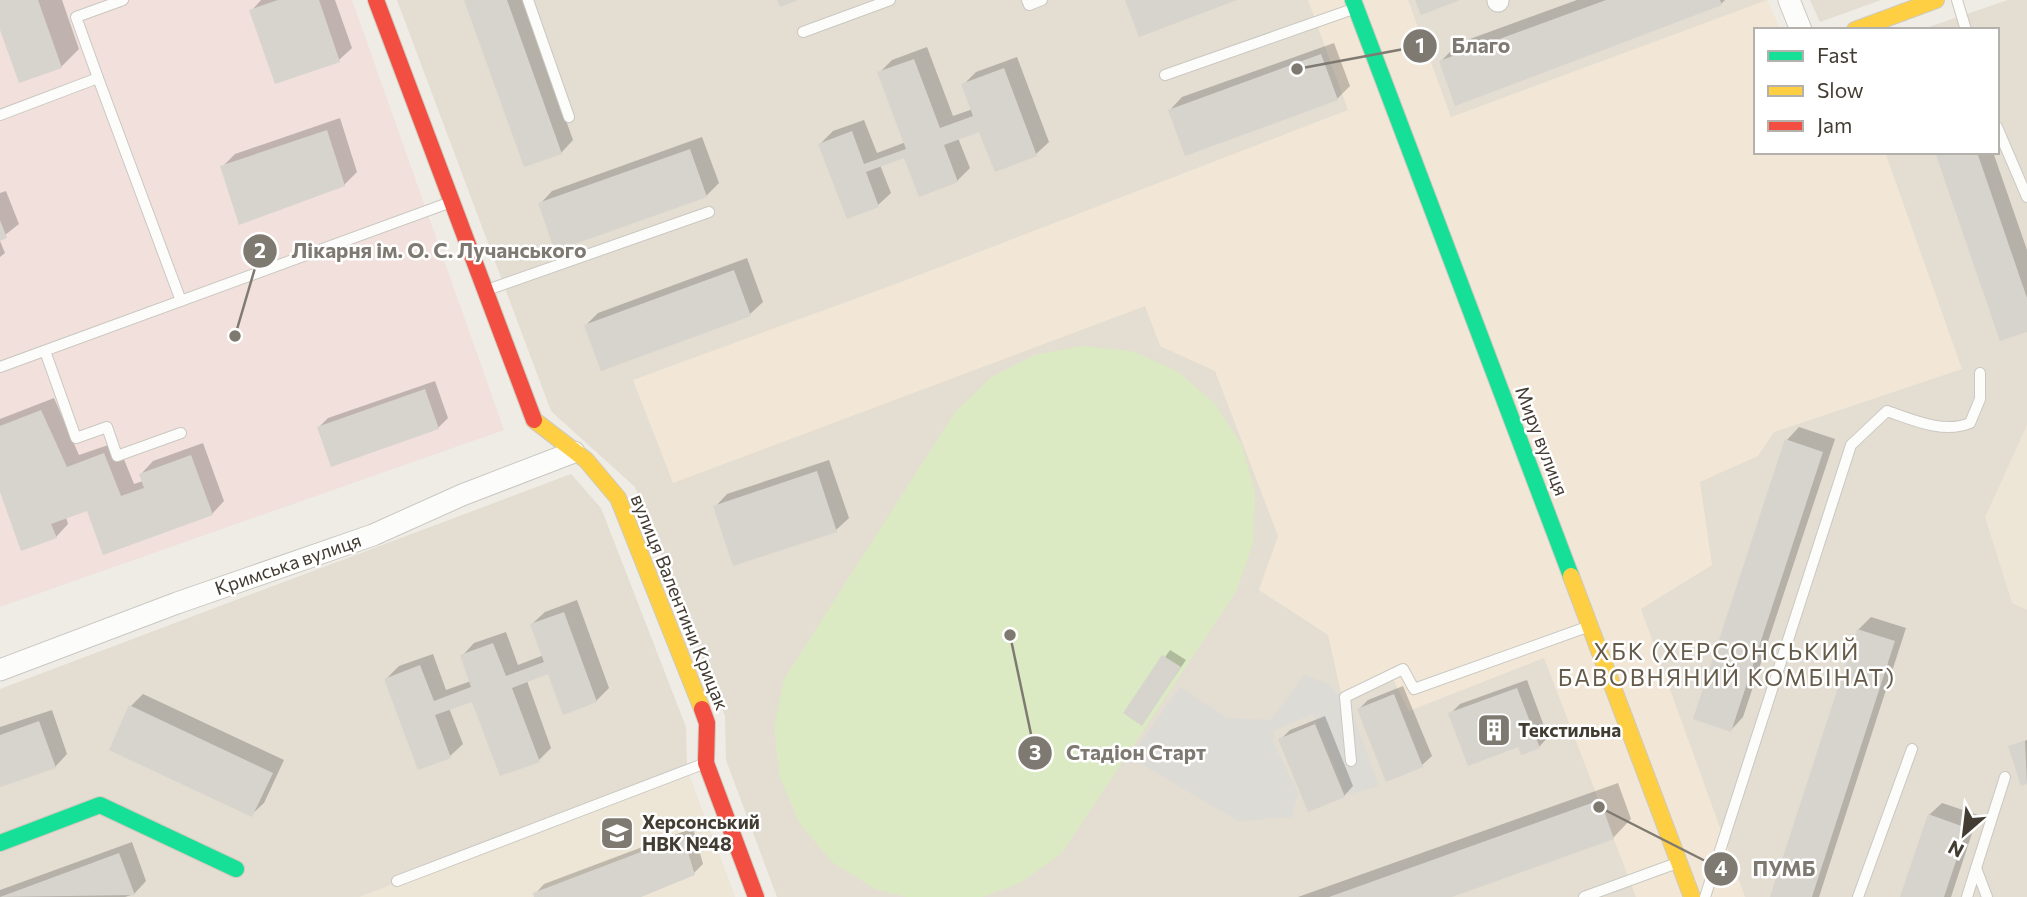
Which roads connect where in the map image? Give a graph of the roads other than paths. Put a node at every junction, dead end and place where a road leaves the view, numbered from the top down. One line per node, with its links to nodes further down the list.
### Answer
1 (123, 0): 16 (lane)
2 (376, 0): 21 (street, вулиця Валентини Крицак)
3 (528, 0): 18 (lane)
4 (890, 0): 14 (lane)
5 (1027, 0): 6 (lane)
6 (1042, 0)
7 (1789, 0): 11 (street)
8 (1936, 0): 12 (street)
9 (1957, 0): 13 (lane)
10 (1354, 4): 15 (lane); 30 (street, Миру вулиця)
11 (1800, 28)
12 (1859, 28)
13 (1965, 28)
14 (803, 32)
15 (1165, 75)
16 (99, 78): 17 (lane); 24 (lane)
17 (0, 115)
18 (569, 117)
19 (1999, 132): 20 (lane)
20 (2027, 197)
21 (454, 201): 23 (street, вулиця Валентини Крицак); 24 (lane)
22 (709, 212): 23 (lane)
23 (487, 290): 29 (street, вулиця Валентини Крицак)
24 (181, 301): 25 (lane)
25 (45, 351): 26 (lane); 28 (lane)
26 (0, 367)
27 (1980, 373): 44 (lane)
28 (181, 433)
29 (574, 452): 31 (street, Кримська вулиця); 34 (street, вулиця Валентини Крицак)
30 (1590, 626): 33 (lane); 37 (street, Миру вулиця)
31 (0, 670)
32 (1912, 748): 45 (lane)
33 (1351, 761)
34 (705, 763): 40 (lane); 41 (street, вулиця Валентини Крицак)
35 (2005, 777): 38 (lane)
36 (0, 843): 39 (street)
37 (1679, 863): 42 (lane); 43 (street, Миру вулиця)
38 (1976, 868): 46 (lane); 47 (lane)
39 (236, 869)
40 (397, 881)
41 (756, 897)
42 (1584, 897)
43 (1692, 897)
44 (1705, 897)
45 (1858, 897)
46 (1967, 897)
47 (1987, 897)

